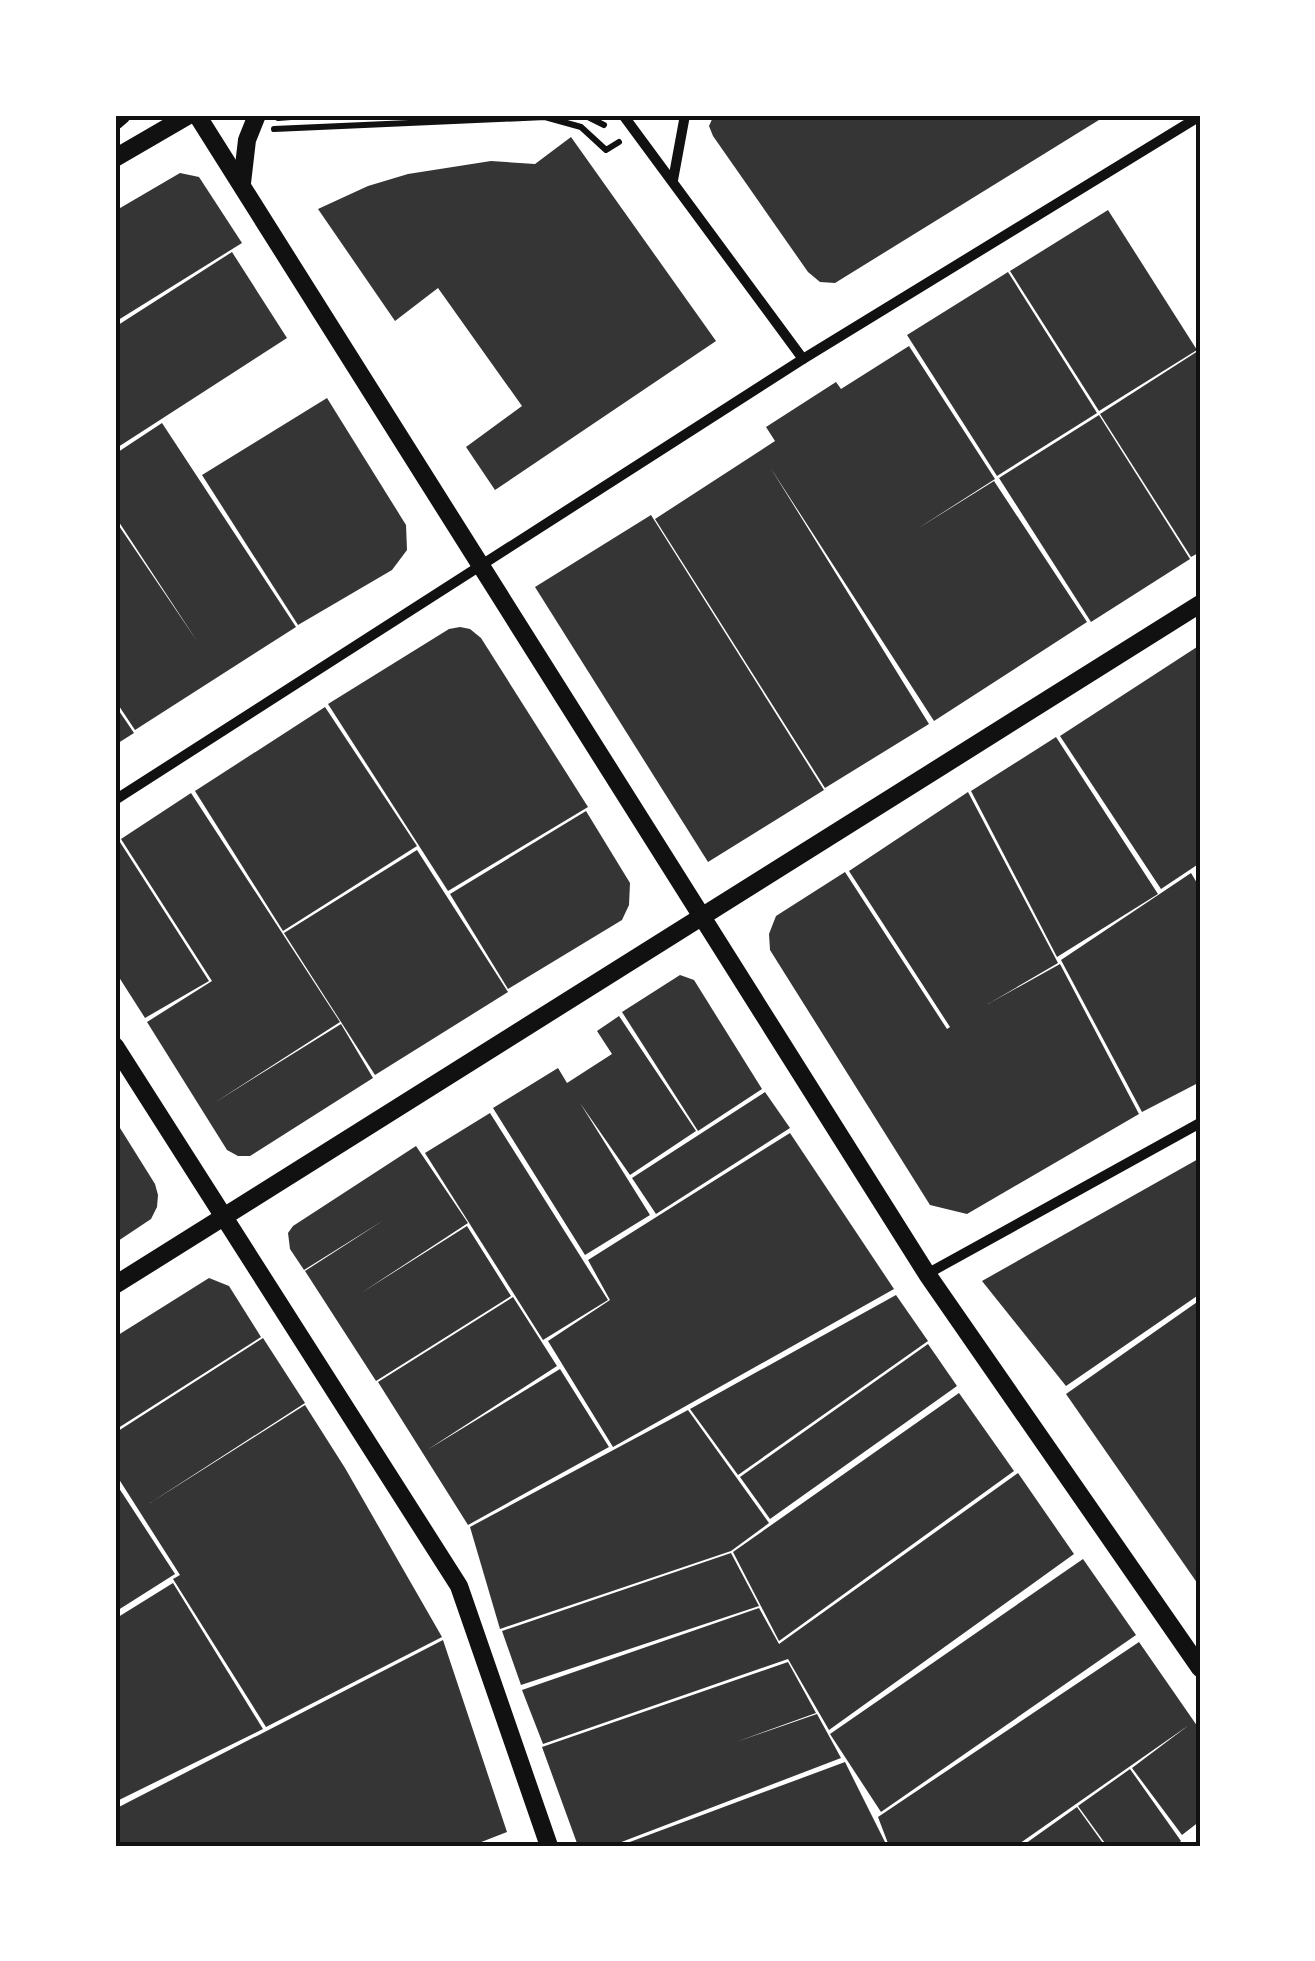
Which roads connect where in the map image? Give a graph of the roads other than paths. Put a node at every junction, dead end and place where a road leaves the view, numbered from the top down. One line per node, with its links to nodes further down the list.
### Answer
1 (122, 115): 7 (street)
2 (193, 115): 8 (street); 10 (street)
3 (623, 115): 9 (street)
4 (685, 115): 9 (street)
5 (1200, 116): 11 (street)
6 (256, 117): 10 (street)
7 (115, 121)
8 (115, 158)
9 (673, 180): 11 (street)
10 (242, 183): 12 (street)
11 (803, 359): 12 (street)
12 (481, 566): 14 (street); 15 (street)
13 (1200, 604): 15 (street)
14 (115, 800)
15 (702, 916): 18 (street); 19 (street)
16 (115, 1046): 18 (street)
17 (1200, 1124): 19 (street)
18 (224, 1217): 20 (street); 22 (street)
19 (927, 1274): 21 (street)
20 (115, 1285)
21 (1200, 1668)
22 (549, 1846)

